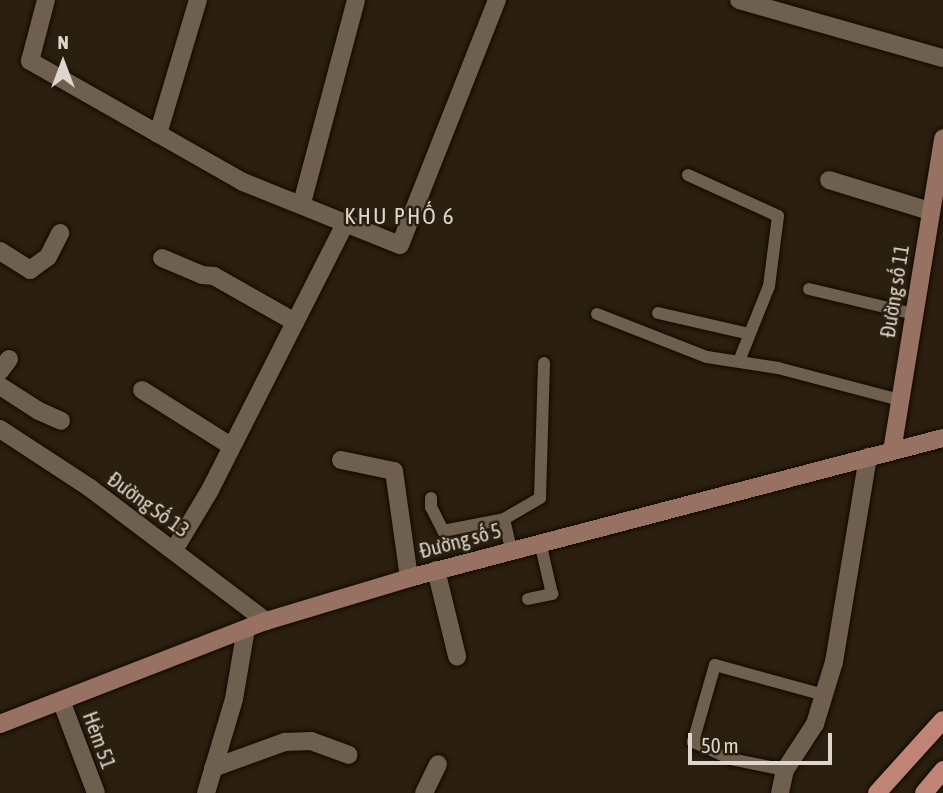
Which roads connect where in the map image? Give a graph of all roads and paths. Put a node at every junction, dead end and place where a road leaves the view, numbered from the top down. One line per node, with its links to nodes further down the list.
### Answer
1 (46, 0): 7 (street)
2 (198, 0): 7 (street)
3 (356, 0): 11 (street)
4 (497, 0): 13 (street)
5 (739, 0): 6 (street)
6 (943, 58)
7 (158, 134): 11 (street)
8 (943, 138): 12 (main road, Đường số 11)
9 (688, 175): 22 (lane)
10 (829, 180): 12 (street)
11 (302, 203): 13 (street)
12 (930, 211): 20 (main road, Đường số 11)
13 (346, 222): 21 (street)
14 (60, 233): 15 (street)
15 (0, 251)
16 (162, 258): 21 (street)
17 (809, 289): 20 (lane)
18 (658, 313): 22 (lane)
19 (597, 314): 23 (lane)
20 (914, 314): 27 (main road, Đường số 11)
21 (295, 322): 31 (street)
22 (750, 334): 23 (lane)
23 (739, 361): 27 (lane)
24 (544, 363): 36 (lane)
25 (0, 386): 28 (street)
26 (142, 390): 31 (street)
27 (900, 400): 32 (main road, Đường số 11)
28 (61, 421)
29 (0, 429): 38 (street, Đường Số 13)
30 (943, 438): 32 (main road, Đường số 5)
31 (231, 446): 38 (street)
32 (892, 451): 33 (main road, Đường số 5)
33 (868, 457): 37 (main road, Đường số 5); 46 (street)
34 (341, 460): 41 (street)
35 (431, 499): 36 (lane)
36 (504, 519): 39 (lane)
37 (540, 542): 39 (main road, Đường số 5); 42 (lane)
38 (174, 550): 43 (street, Đường Số 13)
39 (511, 551): 40 (main road, Đường số 5)
40 (436, 570): 41 (main road, Đường số 5); 45 (street)
41 (409, 578): 43 (main road, Đường số 5)
42 (528, 599)
43 (266, 621): 44 (main road, Đường số 5)
44 (246, 629): 47 (main road, Đường số 5); 52 (street)
45 (457, 656)
46 (824, 695): 53 (street); 53 (lane)
47 (62, 703): 49 (main road, Đường số 5); 55 (street, Hẻm 51)
48 (943, 720): 59 (main road)
49 (0, 724)
50 (349, 755): 52 (street)
51 (438, 764): 57 (street)
52 (214, 768): 56 (street)
53 (785, 770): 58 (street)
54 (942, 774): 60 (main road)
55 (96, 793)
56 (206, 793)
57 (424, 793)
58 (780, 793)
59 (877, 793)
60 (924, 793)

